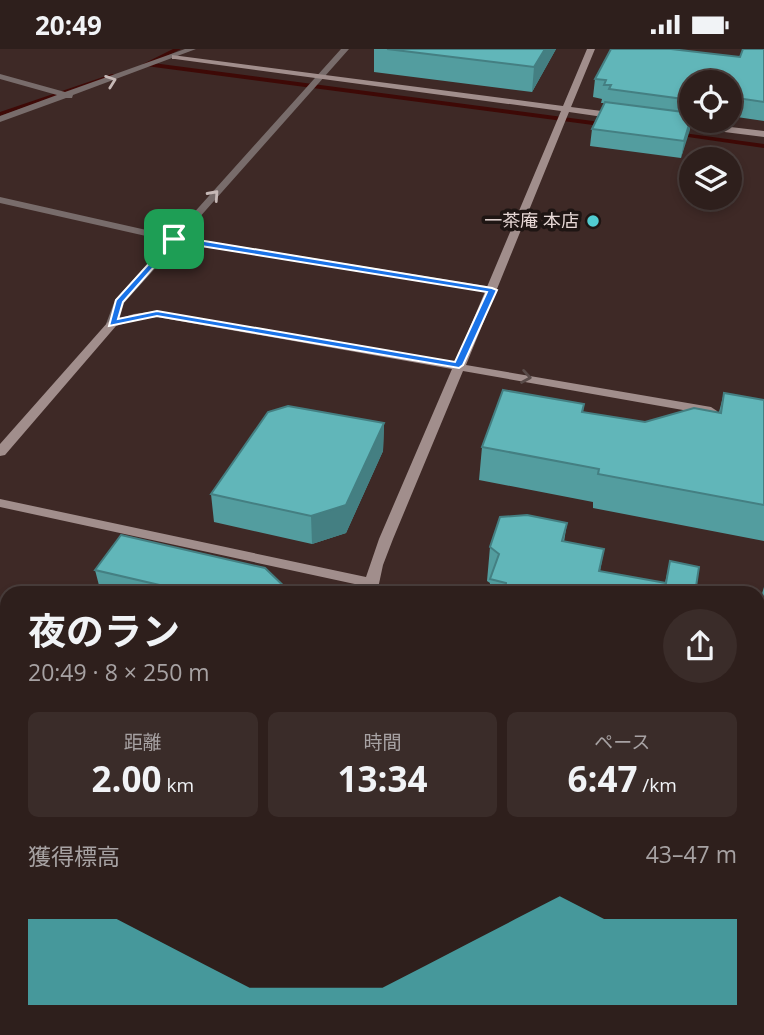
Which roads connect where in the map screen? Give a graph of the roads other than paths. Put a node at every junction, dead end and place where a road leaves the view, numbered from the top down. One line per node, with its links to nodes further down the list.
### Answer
1 (192, 49): 4 (street)
2 (345, 49): 6 (street)
3 (591, 49): 8 (street)
4 (174, 57): 6 (street); 7 (street, one-way to 4)
5 (0, 76): 7 (street)
6 (320, 76): 8 (street); 14 (street, one-way to 6)
7 (69, 96): 10 (street)
8 (567, 109): 9 (street); 15 (street)
9 (633, 118)
10 (0, 119)
11 (659, 121): 12 (street)
12 (764, 134)
13 (0, 200): 14 (street)
14 (174, 239): 15 (street); 16 (street)
15 (492, 290): 17 (street)
16 (112, 324): 17 (street); 19 (street)
17 (459, 365): 18 (street, one-way to 18); 22 (street)
18 (724, 414)
19 (0, 452)
20 (0, 503): 21 (street)
21 (362, 586)
22 (372, 586)

